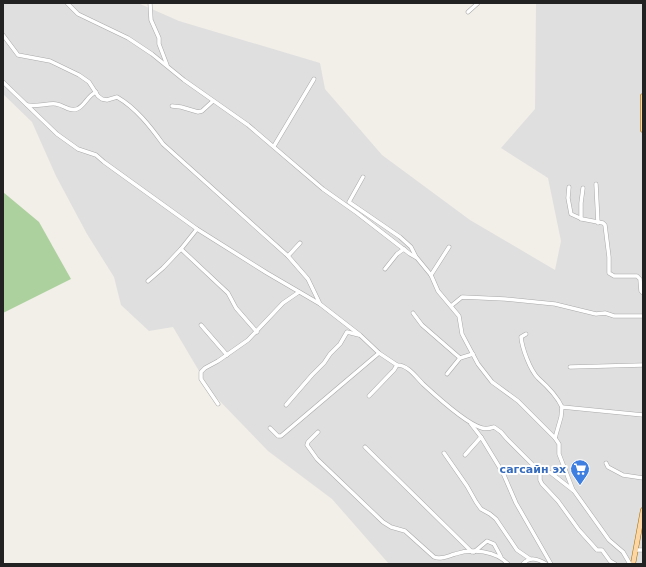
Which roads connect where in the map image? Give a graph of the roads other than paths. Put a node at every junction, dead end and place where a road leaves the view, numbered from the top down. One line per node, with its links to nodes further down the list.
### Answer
1 (67, 3): 6 (street)
2 (150, 3): 6 (street)
3 (478, 3): 4 (street)
4 (468, 12)
5 (3, 35): 9 (street)
6 (167, 66): 11 (street)
7 (314, 79): 15 (street)
8 (3, 82): 12 (street)
9 (96, 92): 12 (street); 29 (street)
10 (643, 96): 14 (main road)
11 (214, 101): 13 (street); 15 (street)
12 (26, 104): 24 (street)
13 (172, 106)
14 (643, 130)
15 (274, 146): 20 (street)
16 (363, 177): 21 (street)
17 (596, 184): 23 (street)
18 (569, 187): 22 (street)
19 (583, 188): 22 (street)
20 (357, 213): 21 (street); 28 (street)
21 (365, 214): 30 (street)
22 (581, 219): 23 (street)
23 (598, 223): 35 (street)
24 (197, 230): 27 (street); 34 (street)
25 (300, 243): 29 (street)
26 (449, 247): 32 (street)
27 (181, 249): 33 (street); 41 (street)
28 (404, 249): 30 (street); 31 (street)
29 (288, 256): 36 (street)
30 (417, 258): 32 (street)
31 (385, 269)
32 (431, 274): 37 (street)
33 (148, 281)
34 (299, 292): 36 (street); 41 (street)
35 (643, 293)
36 (320, 304): 42 (street)
37 (451, 306): 39 (street); 45 (street)
38 (413, 313): 47 (street)
39 (643, 316)
40 (200, 324): 46 (street)
41 (257, 332): 46 (street)
42 (360, 334): 44 (street); 54 (street)
43 (526, 334): 55 (street)
44 (379, 353): 48 (street); 58 (street)
45 (473, 354): 47 (street); 61 (street)
46 (227, 355): 53 (street)
47 (460, 358): 51 (street)
48 (397, 365): 52 (street); 57 (street)
49 (643, 365): 50 (street)
50 (570, 367)
51 (447, 374)
52 (369, 396)
53 (218, 404)
54 (286, 405)
55 (562, 407): 56 (street); 61 (street)
56 (643, 415)
57 (470, 423): 60 (street); 66 (street)
58 (270, 428)
59 (318, 432): 73 (street)
60 (481, 437): 64 (street); 79 (street)
61 (555, 438): 68 (street)
62 (365, 448): 73 (street)
63 (444, 453): 75 (street)
64 (465, 455)
65 (606, 462): 67 (street)
66 (542, 471): 68 (street); 80 (street)
67 (643, 478)
68 (574, 491): 81 (street)
69 (643, 510): 70 (main road)
70 (642, 526): 71 (main road)
71 (636, 550): 72 (street); 81 (main road)
72 (643, 550)
73 (473, 552): 74 (street); 74 (street)
74 (501, 557): 76 (street)
75 (530, 559): 77 (street); 78 (street)
76 (508, 564)
77 (523, 564)
78 (546, 564)
79 (551, 564)
80 (615, 564)
81 (631, 564)

